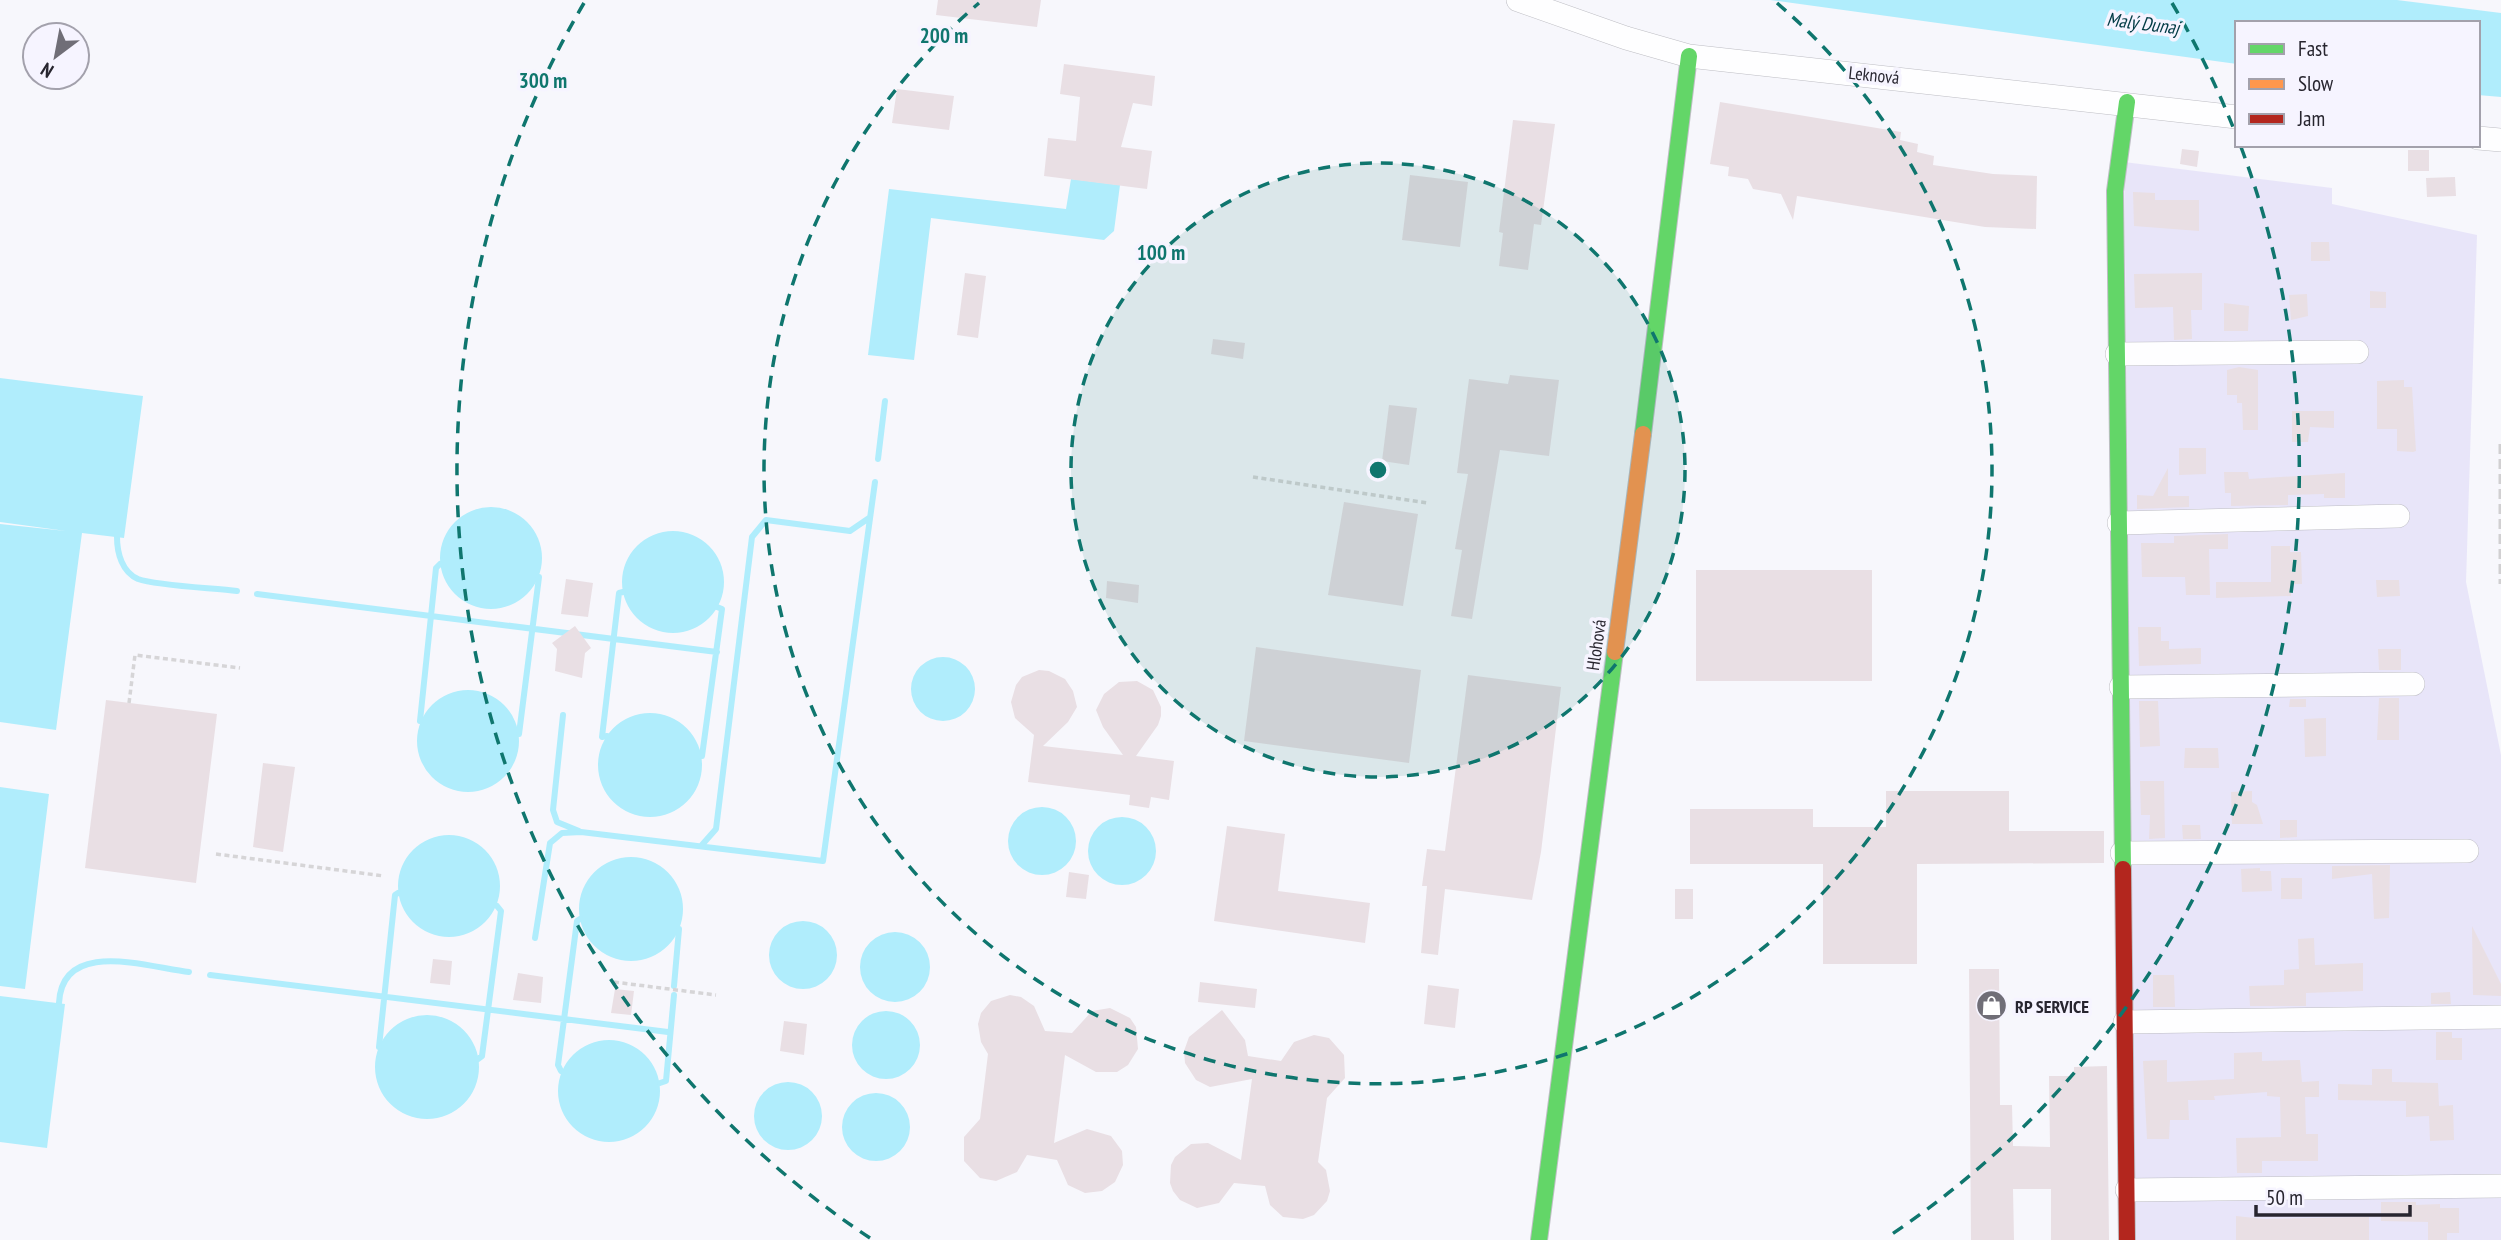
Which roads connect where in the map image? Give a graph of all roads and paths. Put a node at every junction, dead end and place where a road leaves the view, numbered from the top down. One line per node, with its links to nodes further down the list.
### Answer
1 (1518, 0): 2 (street, Leknová)
2 (1689, 56): 3 (street, Leknová); 27 (street, Hlohová)
3 (2127, 102): 4 (street, Leknová); 8 (street)
4 (2235, 117)
5 (2480, 138): 6 (street)
6 (2501, 140)
7 (2357, 352): 8 (street)
8 (2117, 354): 12 (street)
9 (1253, 477): 10 (path)
10 (1428, 503)
11 (2398, 516): 12 (street)
12 (2119, 523): 15 (street)
13 (240, 668): 16 (path)
14 (2413, 684): 15 (street)
15 (2120, 687): 18 (street)
16 (129, 703)
17 (2467, 851): 18 (street)
18 (2122, 853): 24 (street)
19 (216, 854): 20 (path)
20 (384, 876)
21 (614, 982): 22 (path)
22 (716, 995)
23 (2501, 1017): 24 (street)
24 (2124, 1023): 26 (street)
25 (2501, 1186): 26 (street)
26 (2127, 1190): 28 (street)
27 (1539, 1240)
28 (2127, 1240)

